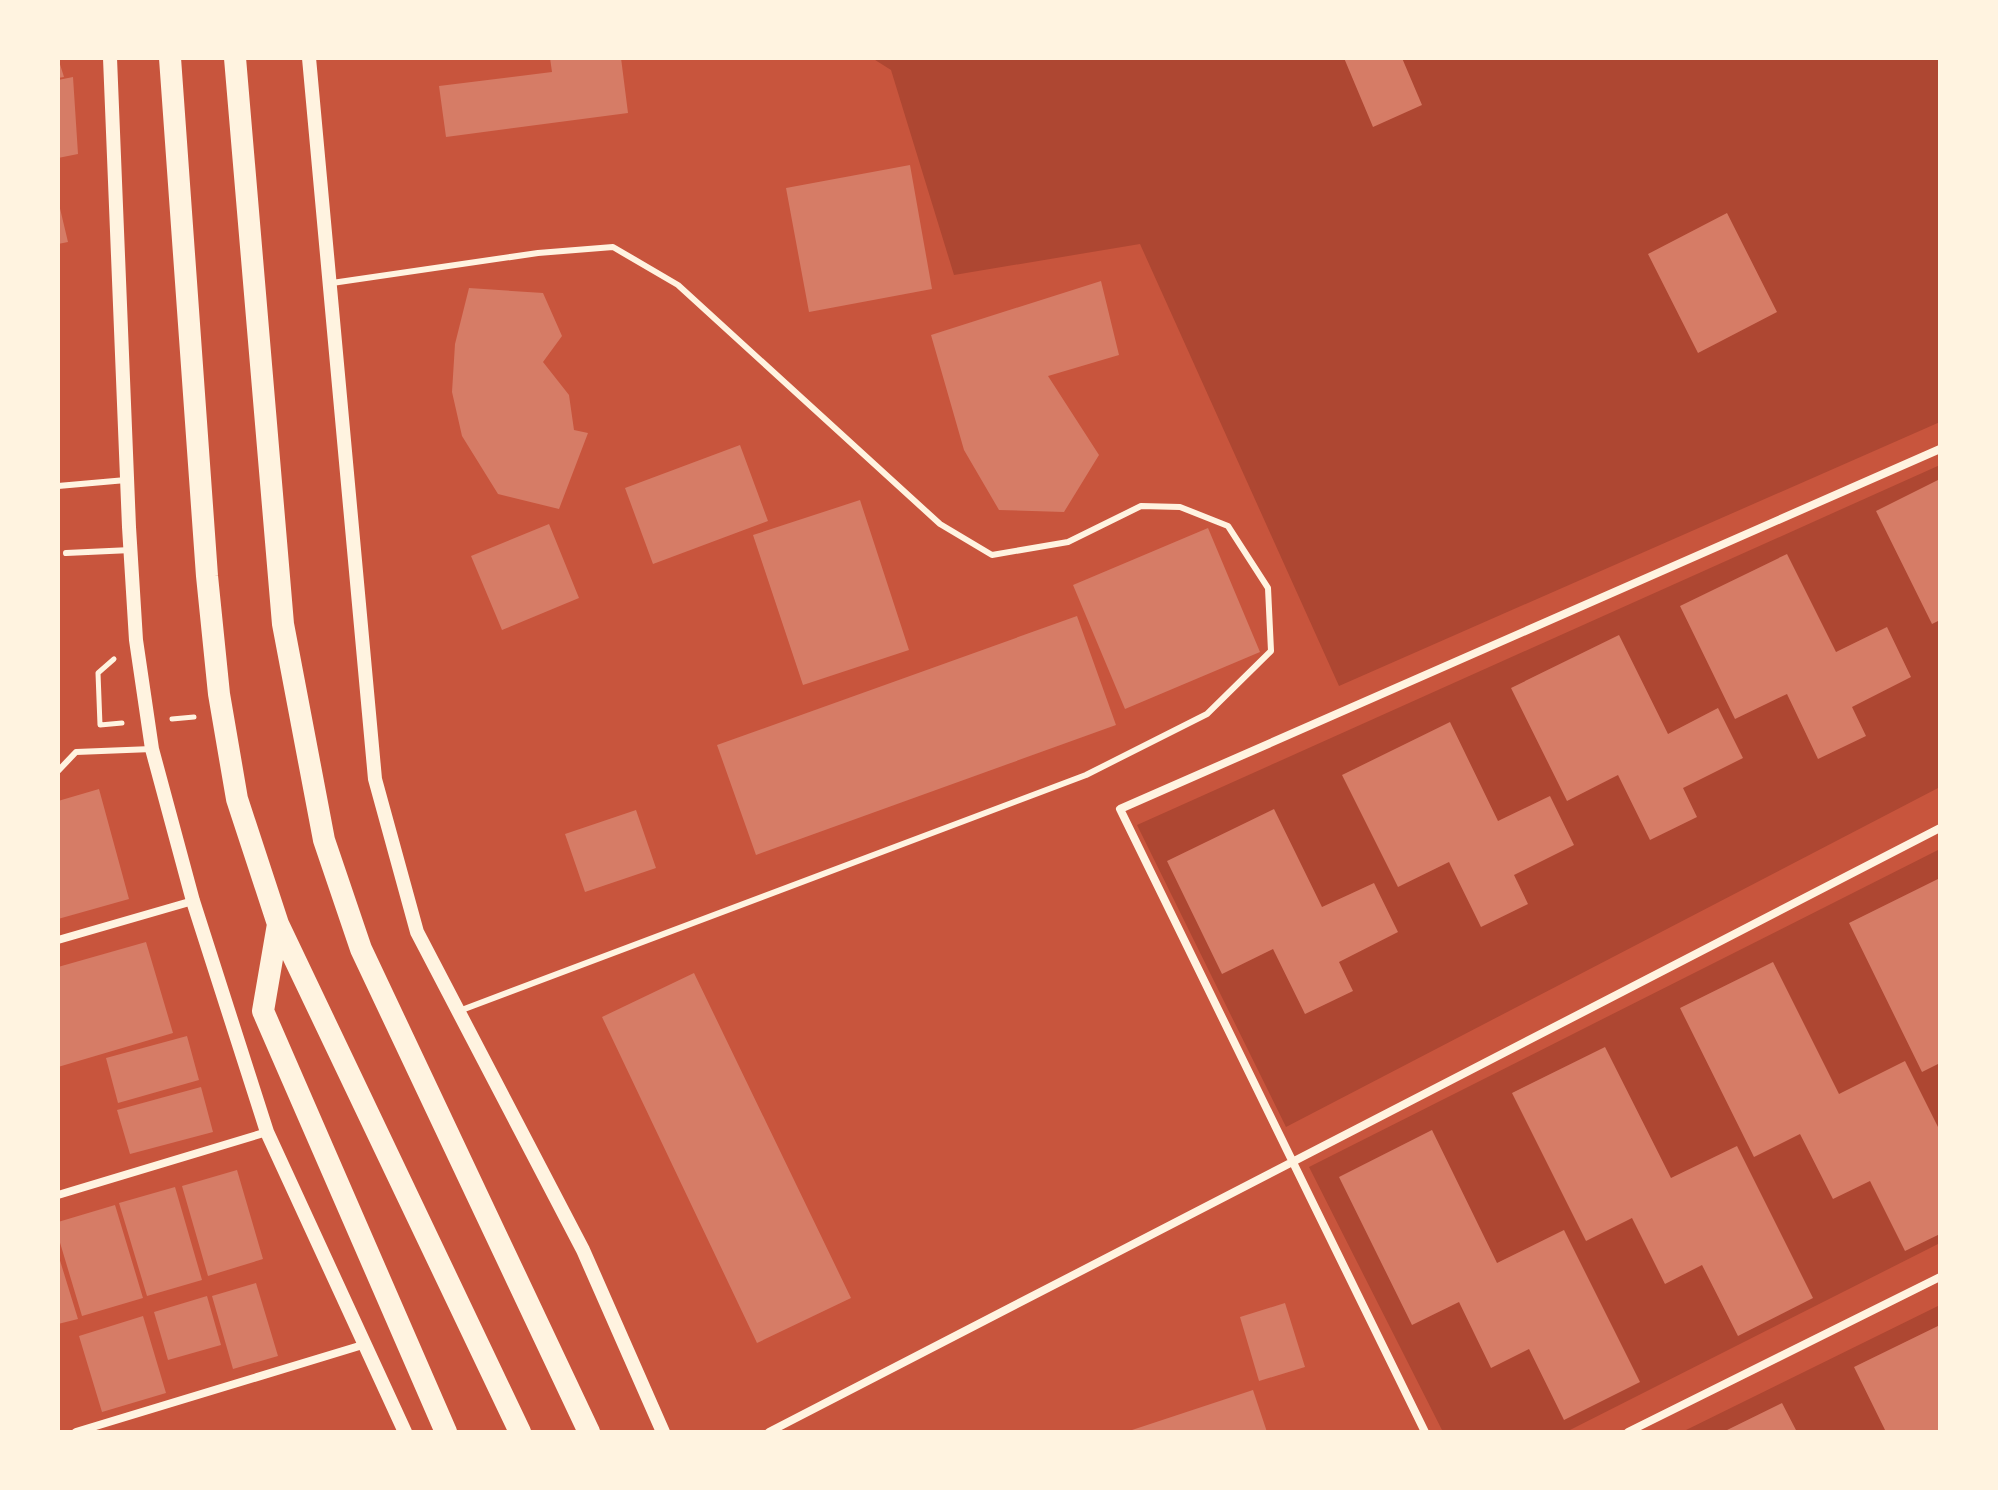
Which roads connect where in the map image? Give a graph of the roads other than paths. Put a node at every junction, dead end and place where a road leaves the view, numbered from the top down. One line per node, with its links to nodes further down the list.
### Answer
1 (110, 58): 7 (street)
2 (170, 58): 15 (highway)
3 (235, 58): 27 (highway)
4 (309, 58): 5 (street)
5 (330, 284): 17 (street); 17 (lane)
6 (1940, 449): 19 (street)
7 (127, 480): 8 (lane); 9 (street)
8 (58, 486)
9 (131, 550): 10 (lane); 11 (street)
10 (66, 553)
11 (152, 749): 12 (lane); 14 (street)
12 (58, 771)
13 (1940, 828): 19 (street)
14 (193, 901): 16 (street); 18 (street)
15 (278, 924): 23 (highway); 26 (highway)
16 (58, 940)
17 (459, 1011): 28 (street)
18 (267, 1132): 20 (street); 22 (street)
19 (1293, 1162): 29 (street); 30 (street)
20 (58, 1195)
21 (1940, 1277): 31 (street)
22 (366, 1344): 24 (street); 25 (street)
23 (442, 1423)
24 (76, 1432)
25 (405, 1432)
26 (520, 1432)
27 (589, 1432)
28 (663, 1432)
29 (769, 1432)
30 (1425, 1432)
31 (1628, 1432)

